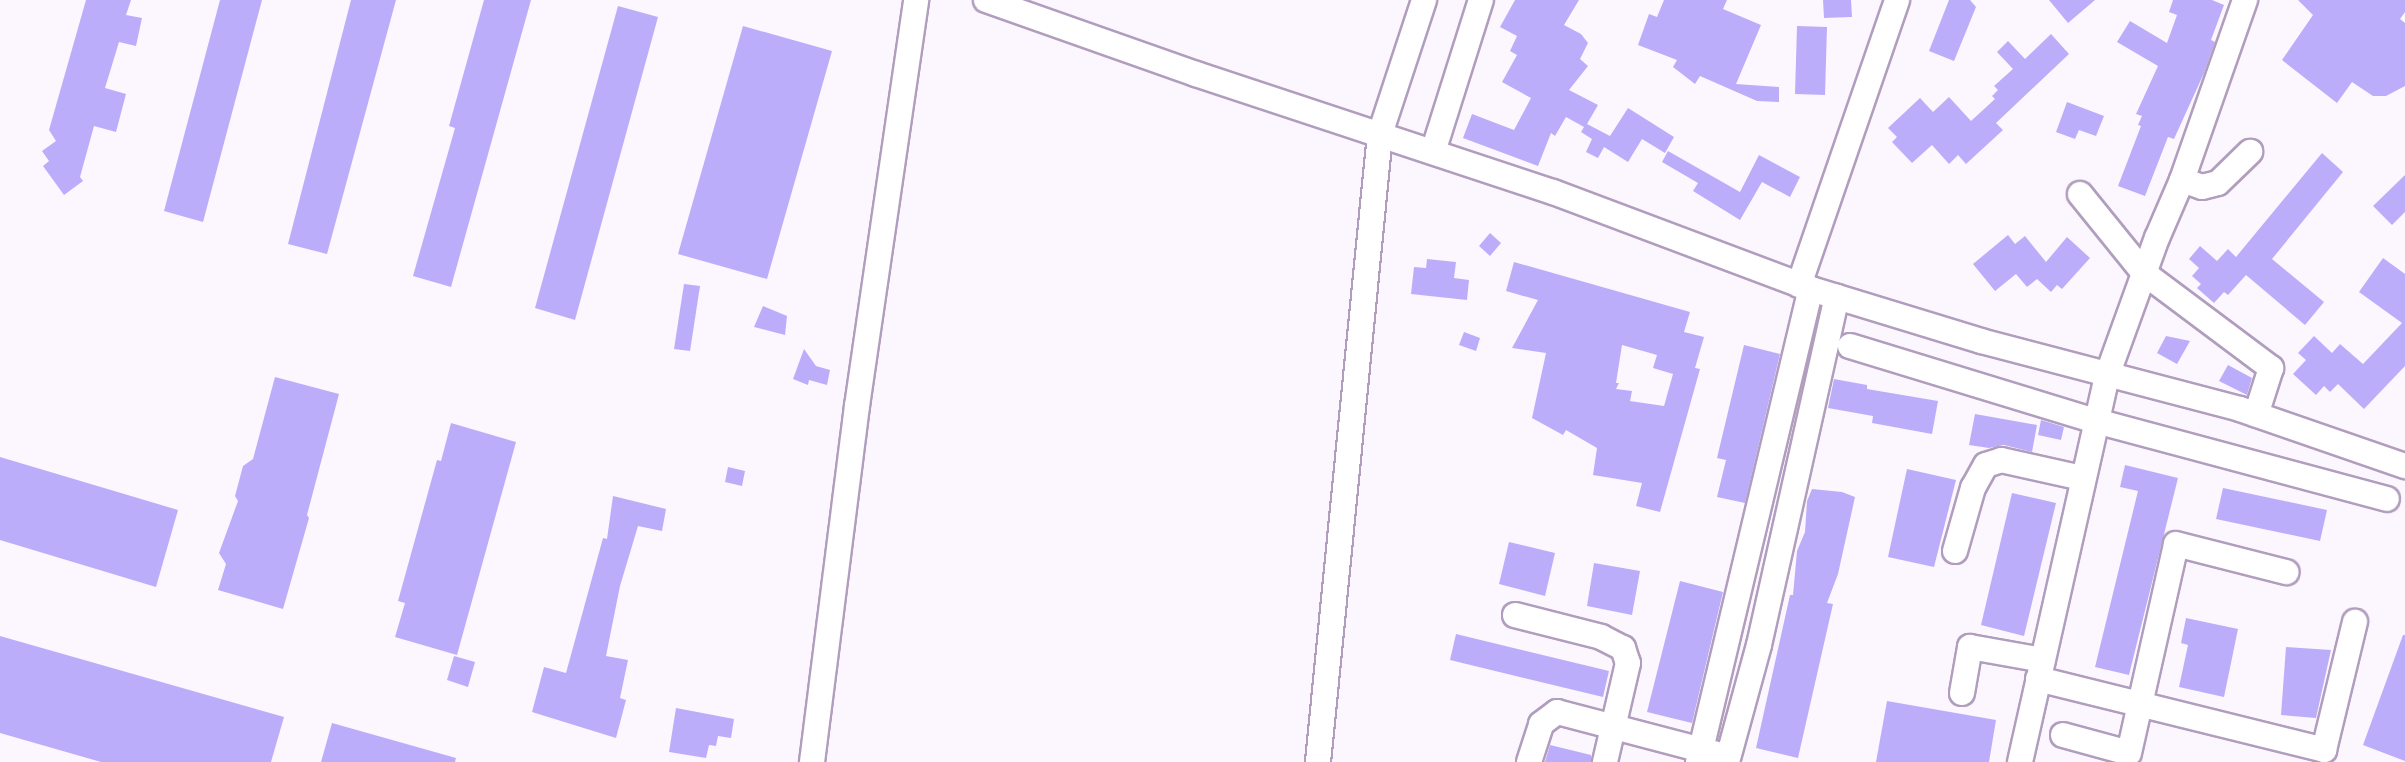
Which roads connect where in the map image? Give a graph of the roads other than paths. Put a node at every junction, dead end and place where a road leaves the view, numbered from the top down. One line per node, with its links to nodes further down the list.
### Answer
1 (916, 0): 33 (street)
2 (986, 0): 7 (street)
3 (1424, 0): 7 (street)
4 (1482, 0): 8 (street)
5 (1897, 0): 13 (street)
6 (2245, 0): 10 (street)
7 (1380, 134): 8 (street); 34 (street)
8 (1433, 152): 13 (street)
9 (2250, 152): 10 (street)
10 (2182, 180): 12 (street)
11 (2080, 194): 12 (street)
12 (2144, 273): 16 (street); 17 (street)
13 (1805, 287): 14 (street); 31 (street)
14 (1837, 297): 16 (street); 32 (street)
15 (1850, 346): 18 (street)
16 (2108, 373): 17 (street); 18 (street)
17 (2256, 415): 19 (street)
18 (2096, 421): 20 (street); 21 (street)
19 (2405, 466)
20 (2082, 478): 22 (street); 26 (street)
21 (2387, 499)
22 (1955, 551)
23 (2286, 572): 28 (street)
24 (1515, 615): 29 (street)
25 (2355, 622): 28 (street)
26 (2040, 670): 27 (street); 28 (street); 37 (street)
27 (1962, 693)
28 (2140, 705): 30 (street)
29 (1612, 727): 31 (street); 35 (street); 36 (street)
30 (2063, 735)
31 (1700, 757): 32 (street)
32 (1728, 759)
33 (812, 762)
34 (1318, 762)
35 (1529, 762)
36 (1605, 762)
37 (2020, 762)

